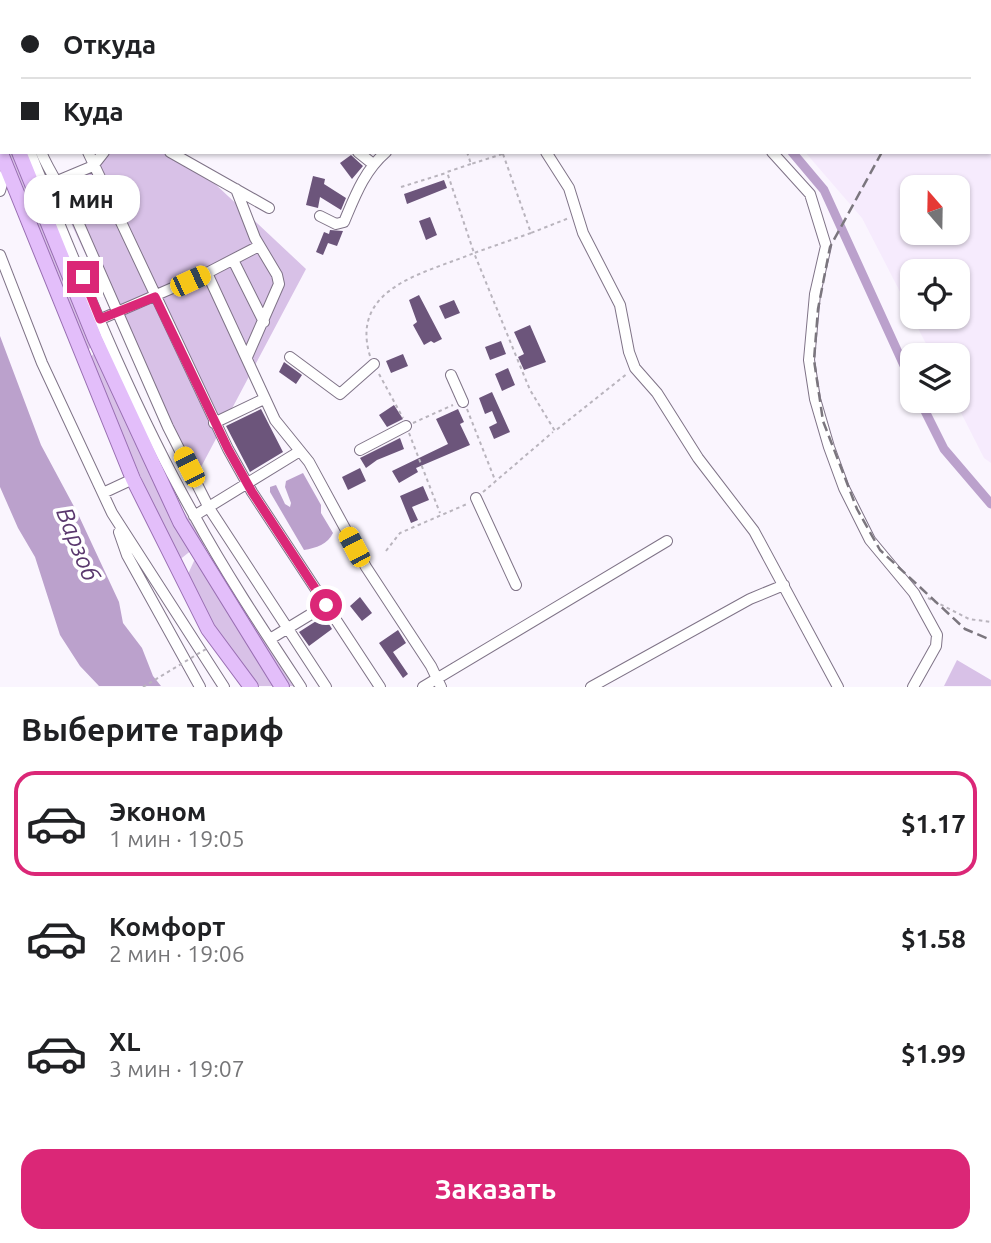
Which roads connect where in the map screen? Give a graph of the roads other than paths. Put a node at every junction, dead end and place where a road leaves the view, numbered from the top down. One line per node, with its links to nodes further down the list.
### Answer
1 (1, 154): 13 (main road)
2 (20, 154): 58 (main road)
3 (31, 154): 16 (street)
4 (42, 154): 15 (street)
5 (89, 154): 14 (street)
6 (102, 154): 14 (street)
7 (174, 154): 17 (street)
8 (360, 154): 12 (street)
9 (384, 154): 12 (street)
10 (547, 154): 50 (street)
11 (774, 154): 65 (street)
12 (373, 164): 20 (street)
13 (7, 166): 18 (street); 41 (main road)
14 (93, 166): 15 (street); 27 (street)
15 (56, 181): 16 (street); 22 (street)
16 (44, 186): 24 (street)
17 (236, 189): 19 (street); 21 (street)
18 (0, 191)
19 (269, 208)
20 (320, 216)
21 (260, 246): 25 (street); 30 (street)
22 (90, 249): 24 (street); 28 (street)
23 (0, 255): 43 (street)
24 (74, 256): 29 (street)
25 (233, 260): 26 (street); 30 (street)
26 (207, 273): 27 (street); 31 (street)
27 (155, 297): 28 (street); 37 (street)
28 (117, 312): 29 (street); 45 (street)
29 (100, 319): 47 (street)
30 (264, 321): 31 (street)
31 (247, 357): 35 (street)
32 (290, 357): 33 (street)
33 (374, 364)
34 (451, 375): 36 (street)
35 (264, 399): 37 (street); 40 (street)
36 (463, 402)
37 (214, 423): 42 (street)
38 (406, 426): 39 (street)
39 (360, 450)
40 (300, 451): 42 (street); 54 (street)
41 (133, 480): 43 (street); 57 (main road)
42 (248, 485): 45 (street); 51 (street)
43 (103, 493): 46 (street)
44 (476, 498): 49 (street)
45 (209, 508): 47 (street); 52 (street)
46 (112, 513): 55 (street); 56 (street)
47 (194, 516): 53 (street)
48 (667, 541): 54 (street)
49 (516, 584)
50 (785, 585): 63 (street); 64 (street)
51 (326, 605): 52 (street); 61 (street)
52 (286, 629): 53 (street); 60 (street)
53 (271, 639): 59 (street)
54 (439, 682): 62 (street)
55 (200, 687)
56 (224, 687)
57 (251, 687)
58 (282, 687)
59 (301, 687)
60 (326, 687)
61 (380, 687)
62 (423, 687)
63 (590, 687)
64 (838, 687)
65 (913, 687)

